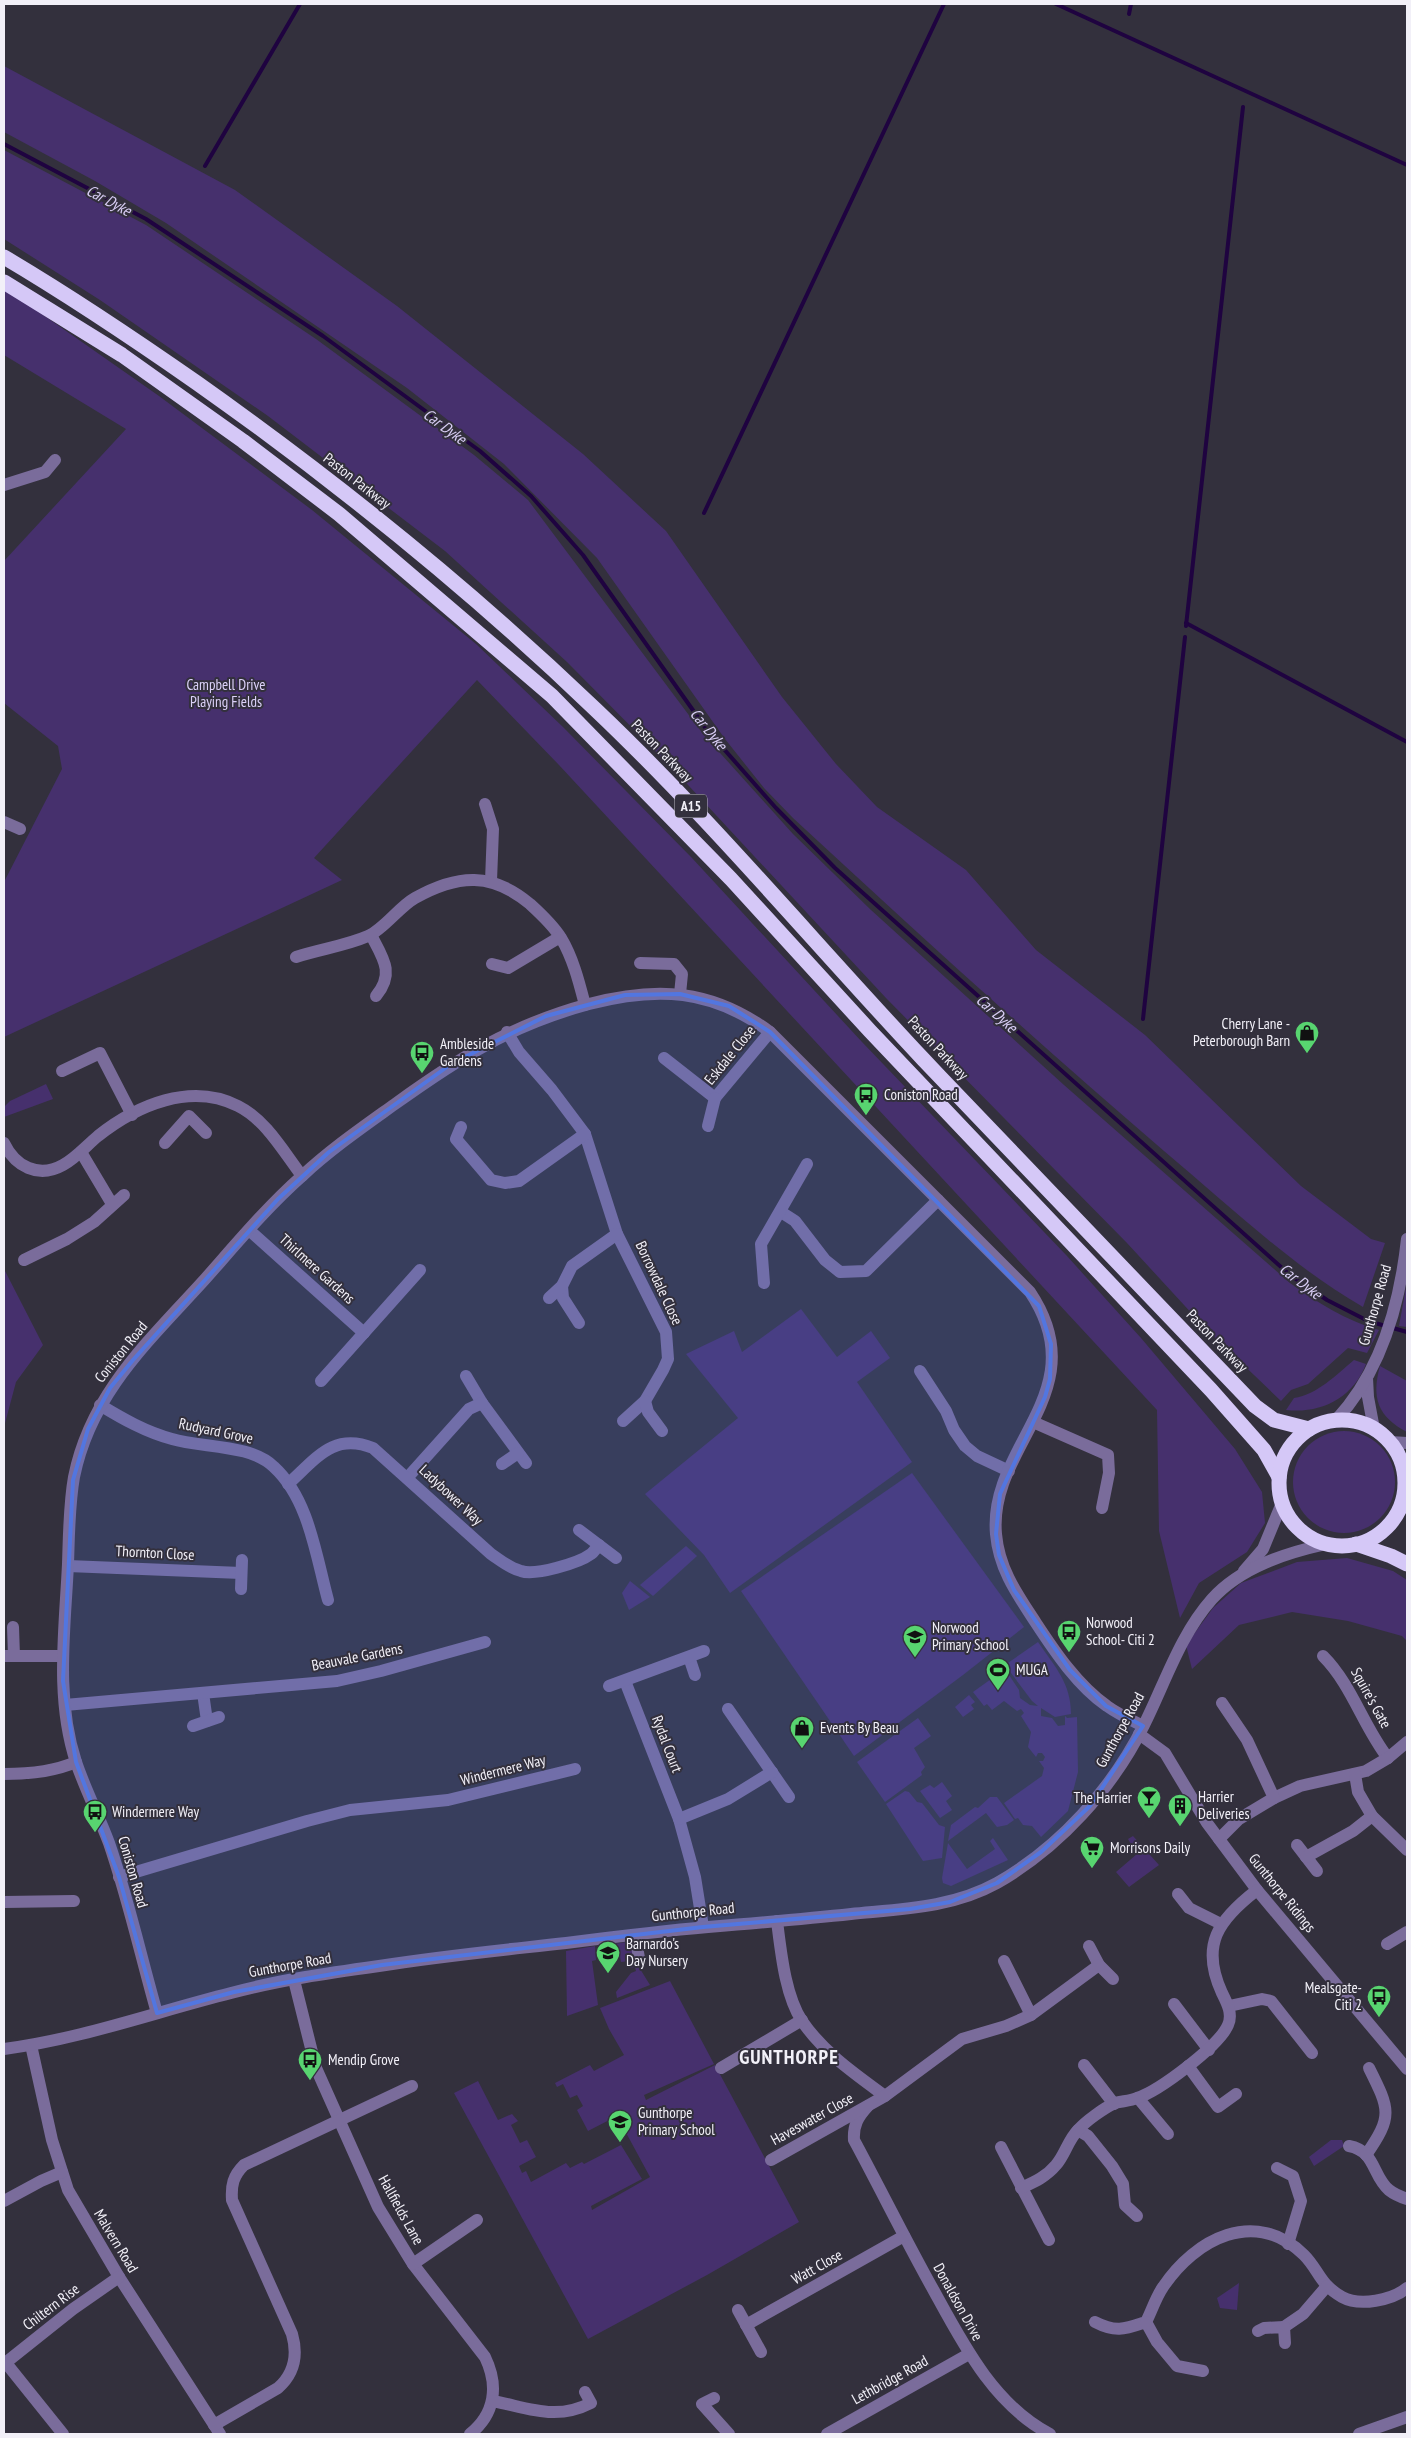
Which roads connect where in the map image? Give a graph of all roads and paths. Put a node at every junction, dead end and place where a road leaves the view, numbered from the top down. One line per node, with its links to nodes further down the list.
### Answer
1 (4, 257): 58 (highway, Paston Parkway / A15)
2 (4, 282): 66 (highway, A15)
3 (56, 460): 4 (street)
4 (4, 485)
5 (486, 804): 8 (street)
6 (4, 822): 7 (street)
7 (20, 829)
8 (491, 881): 9 (street); 10 (street)
9 (370, 935): 11 (street); 15 (street)
10 (560, 937): 13 (street); 16 (street)
11 (296, 957)
12 (640, 962): 14 (street)
13 (492, 964)
14 (680, 994): 16 (street, Coniston Road); 18 (street, Coniston Road)
15 (376, 996)
16 (585, 1005): 17 (street, Coniston Road)
17 (507, 1032): 28 (street, Borrowdale Close); 33 (street, Coniston Road)
18 (770, 1032): 22 (street, Eskdale Close); 35 (street, Coniston Road)
19 (664, 1058): 22 (street, Eskdale Close)
20 (62, 1071): 23 (street)
21 (185, 1095): 23 (street); 24 (street); 33 (street)
22 (715, 1098): 25 (street, Eskdale Close)
23 (132, 1115): 31 (street)
24 (188, 1116): 27 (street); 30 (street)
25 (708, 1126)
26 (461, 1127): 28 (street)
27 (206, 1133)
28 (585, 1134): 39 (street, Borrowdale Close)
29 (4, 1143): 31 (street)
30 (165, 1143)
31 (81, 1152): 36 (street)
32 (807, 1164): 37 (street)
33 (302, 1176): 38 (street, Coniston Road)
34 (124, 1195): 36 (street)
35 (938, 1200): 37 (street); 57 (street, Coniston Road)
36 (112, 1204): 41 (street)
37 (781, 1212): 43 (street)
38 (248, 1230): 47 (street, Thirlmere Gardens); 54 (street, Coniston Road)
39 (618, 1234): 44 (street, Borrowdale Close); 52 (street, Borrowdale Close)
40 (1407, 1239): 50 (street, Gunthorpe Road)
41 (24, 1260)
42 (420, 1270): 47 (street)
43 (764, 1283)
44 (562, 1286): 45 (street, Borrowdale Close); 46 (street)
45 (548, 1298)
46 (579, 1323)
47 (364, 1333): 51 (street)
48 (920, 1371): 64 (street)
49 (466, 1376): 53 (street)
50 (1367, 1378): 55 (street, Gunthorpe Road); 59 (street, Gunthorpe Road)
51 (320, 1381)
52 (645, 1401): 56 (street, Borrowdale Close); 60 (street)
53 (482, 1403): 63 (street); 65 (street)
54 (100, 1405): 67 (street, Rudyard Grove); 77 (street, Coniston Road)
55 (1336, 1420): 58 (highway); 59 (highway)
56 (623, 1421)
57 (1033, 1422): 64 (street, Coniston Road); 70 (street)
58 (1309, 1429): 66 (highway)
59 (1374, 1429): 61 (highway)
60 (662, 1431)
61 (1390, 1442): 62 (street); 68 (highway)
62 (1407, 1443)
63 (502, 1464)
64 (1009, 1471): 96 (street, Coniston Road)
65 (408, 1477): 67 (street, Ladybower Way); 74 (street, Ladybower Way)
66 (1279, 1477): 69 (highway)
67 (288, 1484): 80 (street, Rudyard Grove)
68 (1406, 1491): 73 (highway)
69 (1282, 1503): 72 (highway); 78 (street, Gunthorpe Road)
70 (1102, 1508)
71 (579, 1530): 74 (street)
72 (1326, 1544): 73 (highway); 78 (street, Gunthorpe Road)
73 (1356, 1544): 76 (highway)
74 (599, 1545): 75 (street)
75 (616, 1558)
76 (1407, 1564)
77 (68, 1566): 79 (street, Thornton Close); 85 (street, Coniston Road)
78 (1238, 1578): 96 (street, Gunthorpe Road)
79 (241, 1588)
80 (328, 1600)
81 (13, 1628): 84 (street)
82 (484, 1642): 91 (street, Beauvale Gardens)
83 (704, 1651): 87 (street)
84 (9, 1656): 85 (street)
85 (63, 1656): 93 (street, Coniston Road)
86 (1323, 1656): 98 (street, Squire's Gate)
87 (689, 1657): 88 (street); 89 (street)
88 (695, 1675)
89 (625, 1681): 90 (street); 107 (street, Rydal Court)
90 (609, 1686)
91 (203, 1693): 93 (street, Beauvale Gardens); 95 (street)
92 (1222, 1703): 105 (street)
93 (65, 1705): 99 (street, Coniston Road)
94 (728, 1709): 101 (street)
95 (193, 1726)
96 (1141, 1730): 108 (street, Gunthorpe Ridings); 118 (street, Gunthorpe Road)
97 (1407, 1742): 98 (street)
98 (1388, 1758): 103 (street)
99 (76, 1762): 102 (street); 113 (street, Coniston Road)
100 (575, 1769): 113 (street, Windermere Way)
101 (772, 1772): 104 (street); 107 (street)
102 (4, 1774)
103 (1355, 1774): 105 (street); 106 (street)
104 (789, 1797)
105 (1274, 1798): 108 (street)
106 (1372, 1816): 110 (street); 111 (street)
107 (679, 1819): 120 (street, Rydal Court)
108 (1219, 1839): 114 (street, Gunthorpe Ridings)
109 (1297, 1845): 111 (street)
110 (1407, 1850)
111 (1306, 1857): 112 (street)
112 (1317, 1871)
113 (119, 1877): 132 (street, Coniston Road)
114 (1257, 1890): 119 (street); 143 (street, Gunthorpe Ridings)
115 (1178, 1894): 119 (street)
116 (74, 1901): 117 (street)
117 (4, 1902)
118 (776, 1921): 120 (street, Gunthorpe Road); 134 (street, Haveswater Close)
119 (1221, 1924): 131 (street)
120 (703, 1927): 122 (street, Gunthorpe Road)
121 (1407, 1932): 123 (street)
122 (635, 1935): 125 (street); 129 (street, Gunthorpe Road)
123 (1387, 1944)
124 (1089, 1946): 127 (street)
125 (639, 1958)
126 (1004, 1961): 133 (street)
127 (1099, 1965): 128 (street); 133 (street, Haveswater Close)
128 (1113, 1979)
129 (294, 1980): 132 (street, Gunthorpe Road); 150 (street, Hallfields Lane)
130 (1174, 2004): 137 (street)
131 (1229, 2006): 137 (street); 138 (street)
132 (157, 2013): 135 (street, Gunthorpe Road)
133 (1031, 2015): 146 (street, Haveswater Close)
134 (802, 2020): 141 (street); 146 (street, Haveswater Close)
135 (32, 2045): 136 (street, Gunthorpe Road); 159 (street, Malvern Road)
136 (4, 2048)
137 (1209, 2050): 140 (street)
138 (1312, 2053)
139 (1084, 2065): 148 (street)
140 (1188, 2066): 145 (street); 147 (street)
141 (721, 2068)
142 (1369, 2068): 155 (street)
143 (1407, 2068)
144 (412, 2086): 150 (street)
145 (1236, 2094)
146 (885, 2096): 149 (street, Haveswater Close)
147 (1138, 2098): 148 (street); 152 (street)
148 (1114, 2104): 151 (street)
149 (868, 2106): 156 (street, Haveswater Close); 157 (street, Haveswater Close)
150 (338, 2120): 168 (street, Hallfields Lane); 187 (street)
151 (1078, 2130): 160 (street); 163 (street)
152 (1168, 2134)
153 (1349, 2146): 155 (street)
154 (1001, 2147): 160 (street)
155 (1366, 2155): 161 (street)
156 (771, 2160)
157 (865, 2164): 165 (street, Donaldson Drive)
158 (1276, 2168): 167 (street)
159 (62, 2172): 162 (street); 169 (street, Malvern Road)
160 (1021, 2188): 166 (street)
161 (1407, 2199)
162 (4, 2201)
163 (1137, 2216)
164 (478, 2220): 168 (street)
165 (904, 2236): 175 (street, Watt Close); 180 (street, Donaldson Drive)
166 (1048, 2240)
167 (1288, 2244): 170 (street); 174 (street)
168 (413, 2264): 185 (street, Hallfields Lane)
169 (119, 2277): 181 (street, Chiltern Rise); 187 (street, Malvern Road)
170 (1326, 2286): 171 (street); 176 (street)
171 (1407, 2288)
172 (738, 2310): 175 (street)
173 (1095, 2322): 174 (street)
174 (1146, 2322): 182 (street)
175 (746, 2325): 179 (street)
176 (1284, 2328): 177 (street); 178 (street)
177 (1258, 2331)
178 (1285, 2343)
179 (761, 2352)
180 (969, 2354): 191 (street, Lethbridge Road); 192 (street, Donaldson Drive)
181 (5, 2364): 188 (street)
182 (1202, 2371)
183 (585, 2392): 185 (street)
184 (714, 2398): 190 (street)
185 (493, 2401): 189 (street)
186 (1407, 2417): 193 (street)
187 (217, 2430)
188 (63, 2434)
189 (470, 2434)
190 (729, 2434)
191 (827, 2434)
192 (1050, 2434)
193 (1359, 2434)

